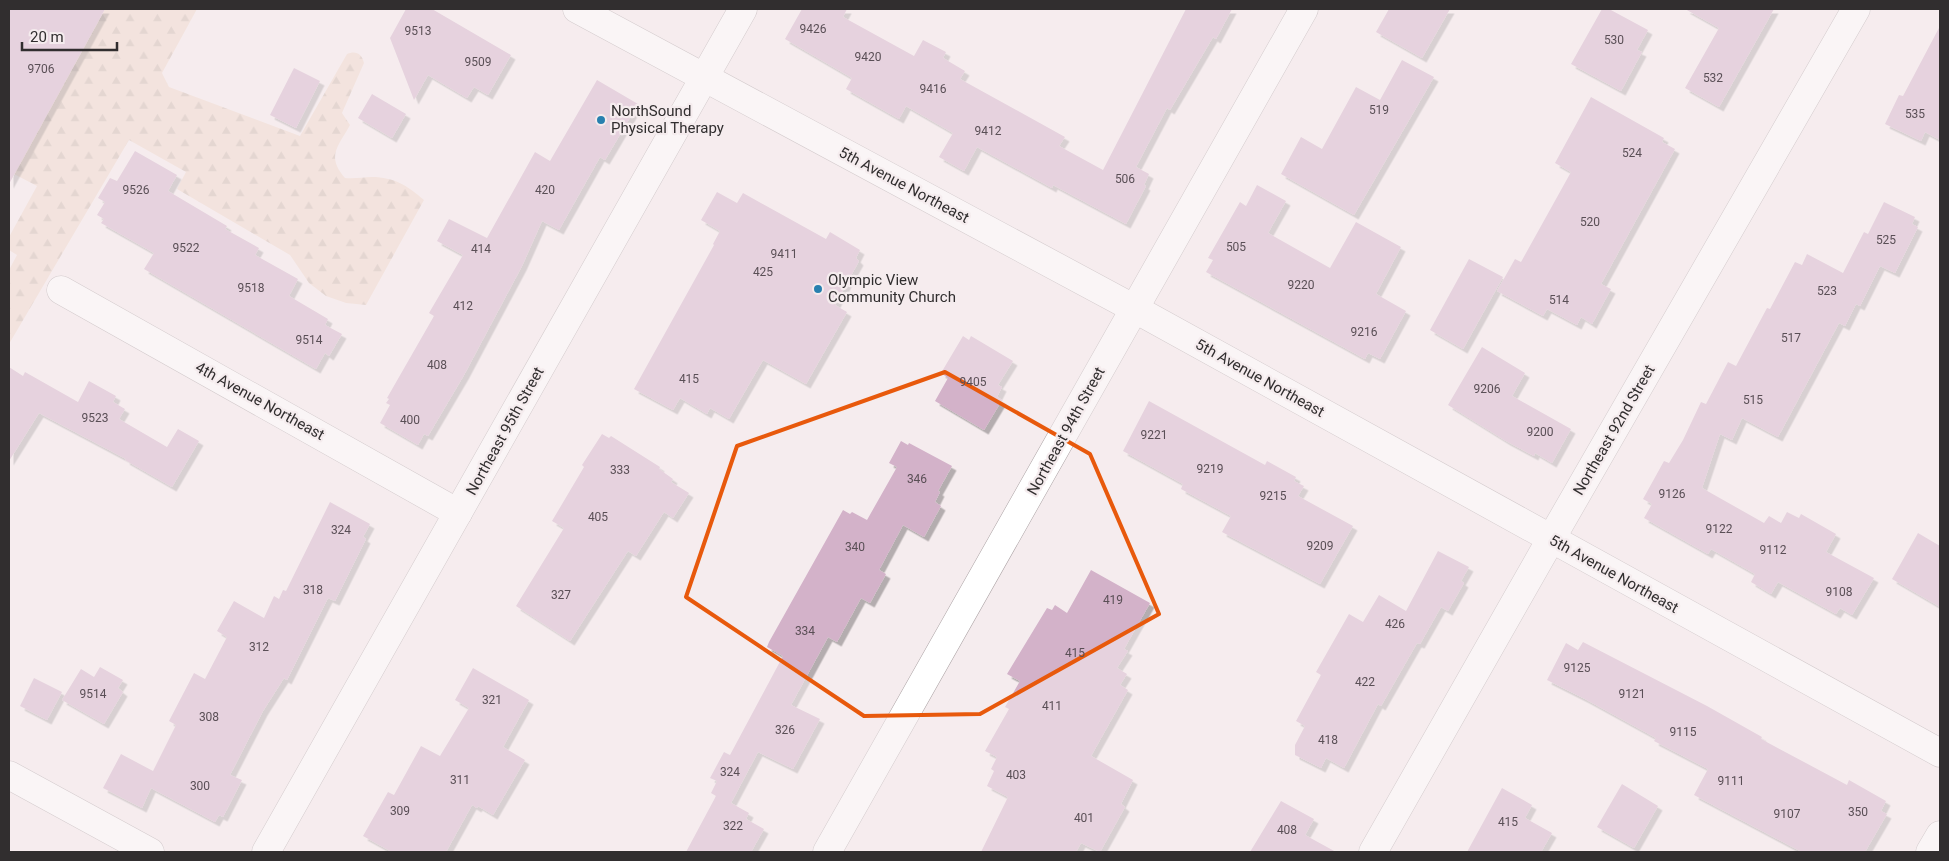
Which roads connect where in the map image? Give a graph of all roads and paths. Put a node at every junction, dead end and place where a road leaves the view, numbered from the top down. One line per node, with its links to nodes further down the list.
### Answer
1 (576, 9): 5 (street, 5th Avenue Northeast)
2 (743, 9): 5 (street, Northeast 95th Street)
3 (1304, 9): 7 (street, Northeast 94th Street)
4 (1856, 9): 9 (street, Northeast 92nd Street)
5 (704, 78): 7 (street, 5th Avenue Northeast); 8 (street, Northeast 95th Street)
6 (61, 290): 8 (street, 4th Avenue Northeast)
7 (1135, 309): 9 (street, 5th Avenue Northeast); 15 (street, Northeast 94th Street)
8 (458, 512): 14 (street, Northeast 95th Street)
9 (1551, 539): 10 (street, 5th Avenue Northeast); 16 (street, Northeast 92nd Street)
10 (1940, 753)
11 (9, 775): 13 (street)
12 (1940, 835): 17 (street)
13 (150, 852)
14 (266, 852)
15 (827, 852)
16 (1373, 852)
17 (1930, 852)

